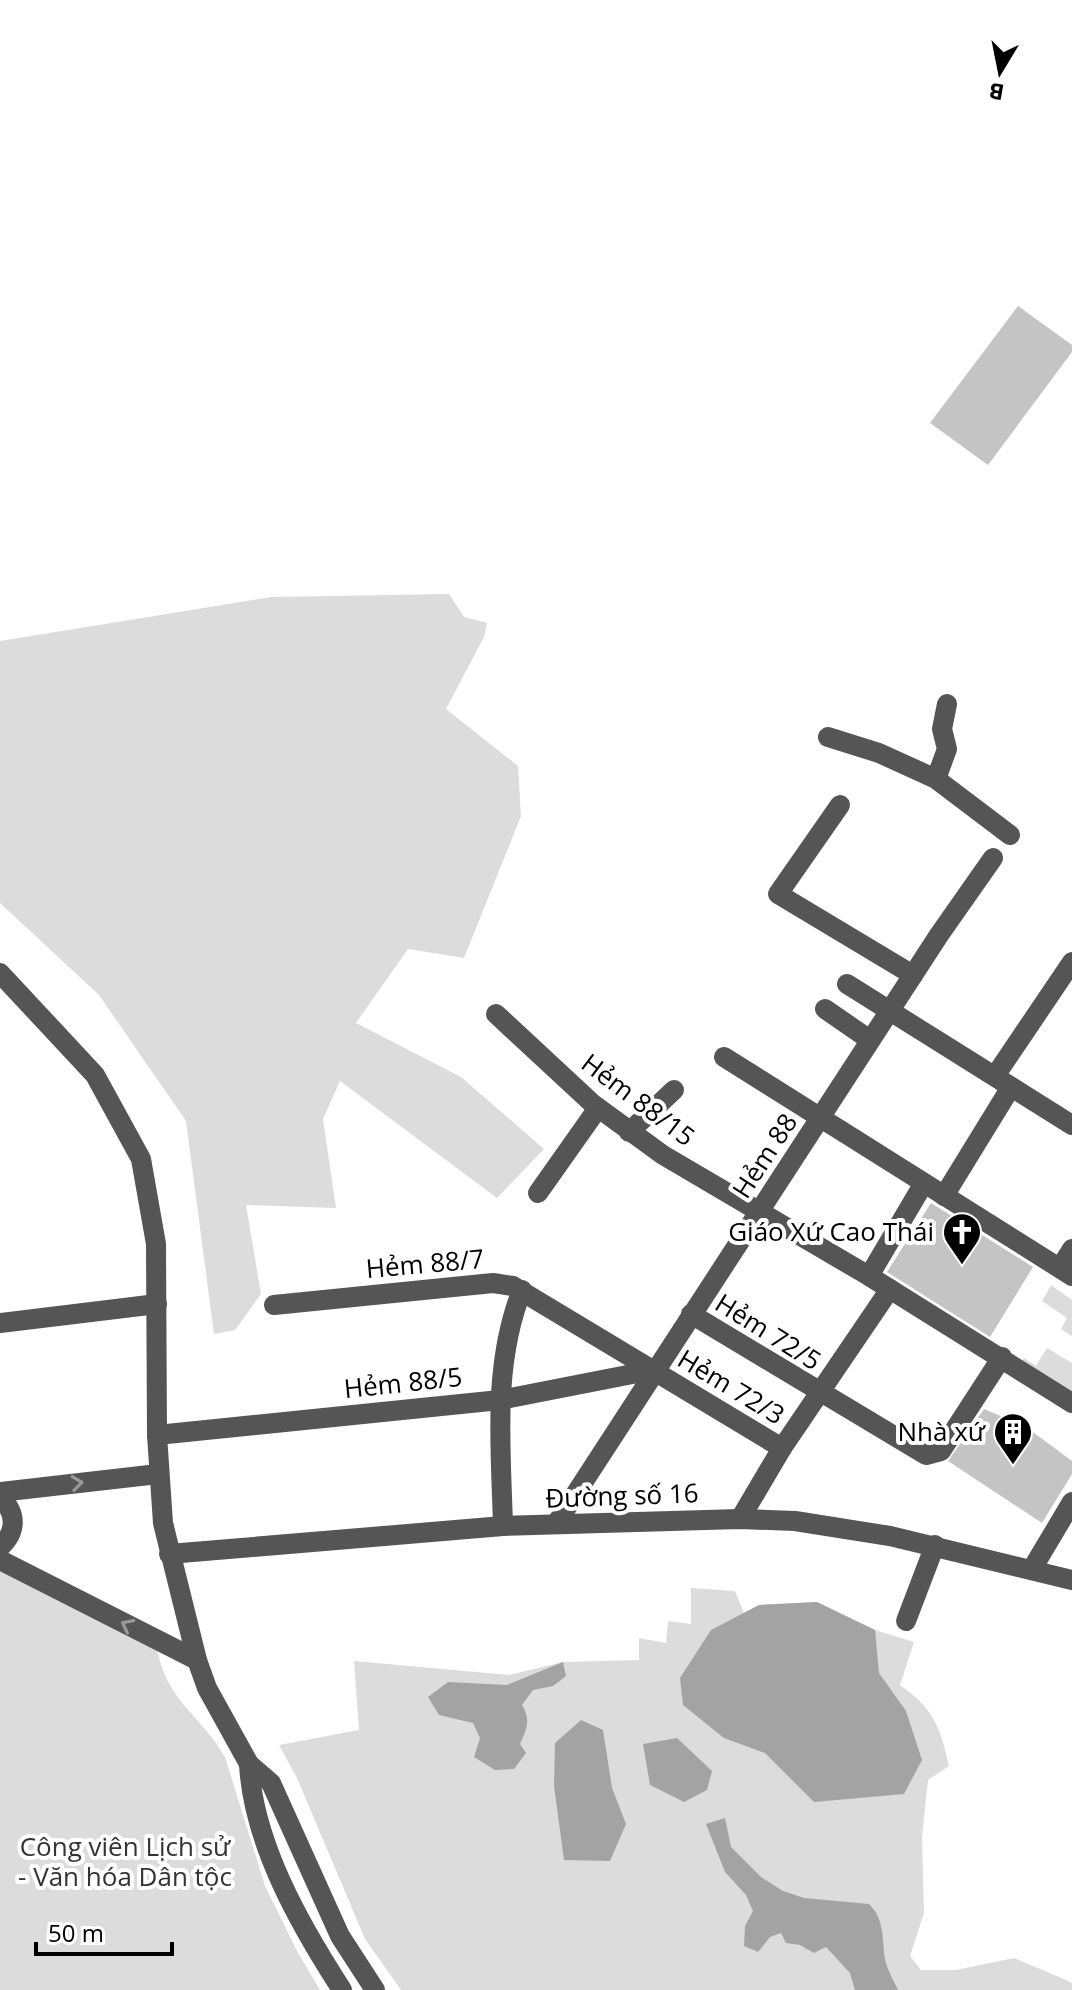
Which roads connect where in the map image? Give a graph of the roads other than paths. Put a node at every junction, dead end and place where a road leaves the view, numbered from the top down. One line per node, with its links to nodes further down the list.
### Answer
1 (947, 704): 3 (street)
2 (828, 737): 3 (street)
3 (936, 779): 5 (street)
4 (840, 805): 9 (street)
5 (1010, 835)
6 (993, 858): 9 (street, Hẻm 88)
7 (1072, 962): 16 (street)
8 (0, 973): 31 (street)
9 (913, 975): 12 (street, Hẻm 88)
10 (847, 984): 12 (street)
11 (825, 1009): 14 (street)
12 (891, 1010): 14 (street, Hẻm 88); 16 (street)
13 (496, 1014): 18 (street, Hẻm 88/15)
14 (870, 1040): 19 (street, Hẻm 88)
15 (724, 1057): 19 (street)
16 (1003, 1082): 20 (street); 24 (street)
17 (674, 1090): 21 (street)
18 (598, 1108): 21 (street, Hẻm 88/15); 23 (street)
19 (820, 1120): 22 (street); 25 (street, Hẻm 88)
20 (1072, 1125)
21 (629, 1132): 25 (street, Hẻm 88/15)
22 (924, 1183): 24 (street); 28 (street)
23 (538, 1193)
24 (944, 1196): 27 (street)
25 (760, 1213): 28 (street, Hẻm 88/15); 33 (street, Hẻm 88)
26 (1072, 1249): 27 (street)
27 (1066, 1272)
28 (869, 1276): 29 (street, Hẻm 88/15)
29 (890, 1289): 35 (street, Hẻm 88/15); 37 (street)
30 (522, 1290): 32 (street, Hẻm 88/7); 36 (street, Hẻm 88/7); 38 (street)
31 (157, 1304): 34 (street); 40 (street)
32 (274, 1305)
33 (691, 1314): 36 (street, Hẻm 88); 37 (street, Hẻm 72/5)
34 (0, 1323)
35 (1002, 1357): 37 (street, Hẻm 72/5); 39 (street, Hẻm 88/15)
36 (653, 1370): 38 (street, Hẻm 88/5); 41 (street, Hẻm 72/3); 46 (street, Hẻm 88)
37 (818, 1393): 41 (street)
38 (500, 1400): 40 (street, Hẻm 88/5); 47 (street)
39 (1072, 1403)
40 (157, 1435): 42 (street)
41 (782, 1448): 45 (street)
42 (158, 1474): 43 (street, one-way to 42); 50 (street)
43 (0, 1495): 49 (street)
44 (1072, 1502): 52 (street)
45 (740, 1519): 46 (street, Đường số 16); 48 (street, Đường số 16)
46 (556, 1524): 47 (street, Đường số 16)
47 (503, 1526): 50 (street, Đường số 16)
48 (935, 1545): 52 (street, Đường số 16); 54 (street)
49 (0, 1547)
50 (169, 1554): 55 (street)
51 (0, 1560): 55 (street, one-way to 51)
52 (1032, 1569): 53 (street, Đường số 16)
53 (1072, 1580)
54 (906, 1621)
55 (197, 1660): 56 (street)
56 (249, 1764): 57 (street); 58 (street)
57 (342, 1990)
58 (375, 1990)

